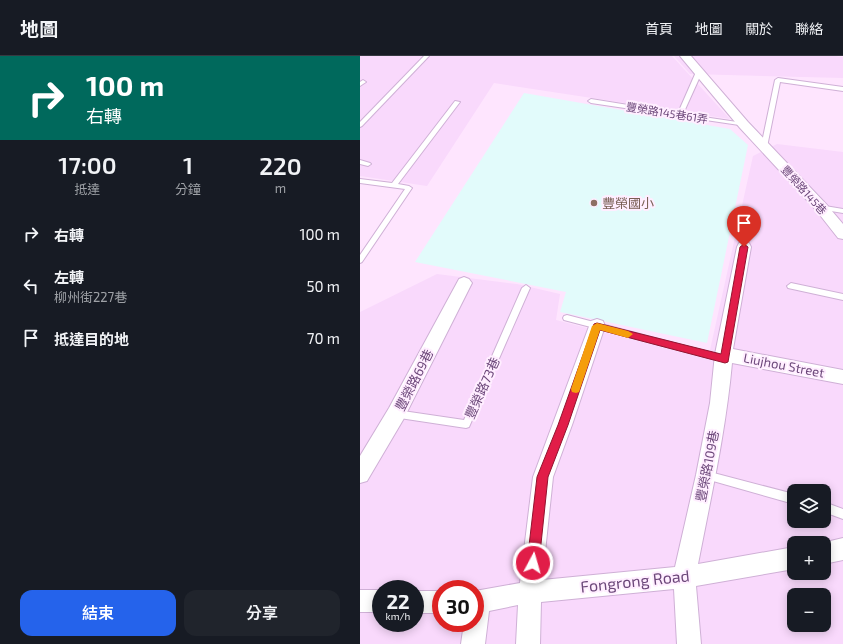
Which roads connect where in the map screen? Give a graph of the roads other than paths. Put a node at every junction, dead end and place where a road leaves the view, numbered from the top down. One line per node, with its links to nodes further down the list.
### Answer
1 (427, 56): 8 (lane)
2 (685, 56): 3 (street, 豐榮路145巷)
3 (699, 72): 7 (lane); 9 (street, 豐榮路145巷)
4 (843, 89): 10 (lane)
5 (591, 101): 7 (lane, 豐榮路145巷61弄)
6 (457, 102): 14 (lane)
7 (680, 114): 9 (lane, 豐榮路145巷61弄)
8 (360, 125)
9 (744, 125): 10 (street, 豐榮路145巷)
10 (764, 147): 15 (street, 豐榮路145巷)
11 (360, 162): 12 (lane)
12 (368, 164)
13 (360, 181): 14 (lane)
14 (393, 186): 19 (lane)
15 (820, 207): 16 (lane); 17 (street, 豐榮路145巷)
16 (843, 210)
17 (843, 234)
18 (744, 247): 26 (street, 豐榮路109巷)
19 (360, 260)
20 (464, 283): 28 (street, 豐榮路69巷)
21 (791, 286): 23 (lane)
22 (526, 288): 28 (lane, 豐榮路73巷)
23 (843, 297)
24 (567, 318): 25 (lane)
25 (597, 326): 26 (lane); 38 (street)
26 (725, 356): 27 (street, Liujhou Street); 30 (street, 豐榮路109巷)
27 (843, 377)
28 (396, 414): 29 (street, 豐榮路69巷)
29 (360, 474)
30 (706, 475): 31 (lane); 37 (street, 豐榮路109巷)
31 (787, 497)
32 (831, 510): 33 (lane)
33 (843, 514)
34 (843, 550): 35 (street)
35 (831, 552)
36 (787, 559): 37 (street, Fongrong Road)
37 (684, 577): 38 (street, Fongrong Road); 45 (street, 豐榮路109巷)
38 (530, 592): 41 (street, Fongrong Road); 44 (street)
39 (360, 601): 40 (street)
40 (372, 601)
41 (484, 601)
42 (474, 632): 43 (street)
43 (473, 644)
44 (528, 644)
45 (689, 644)

